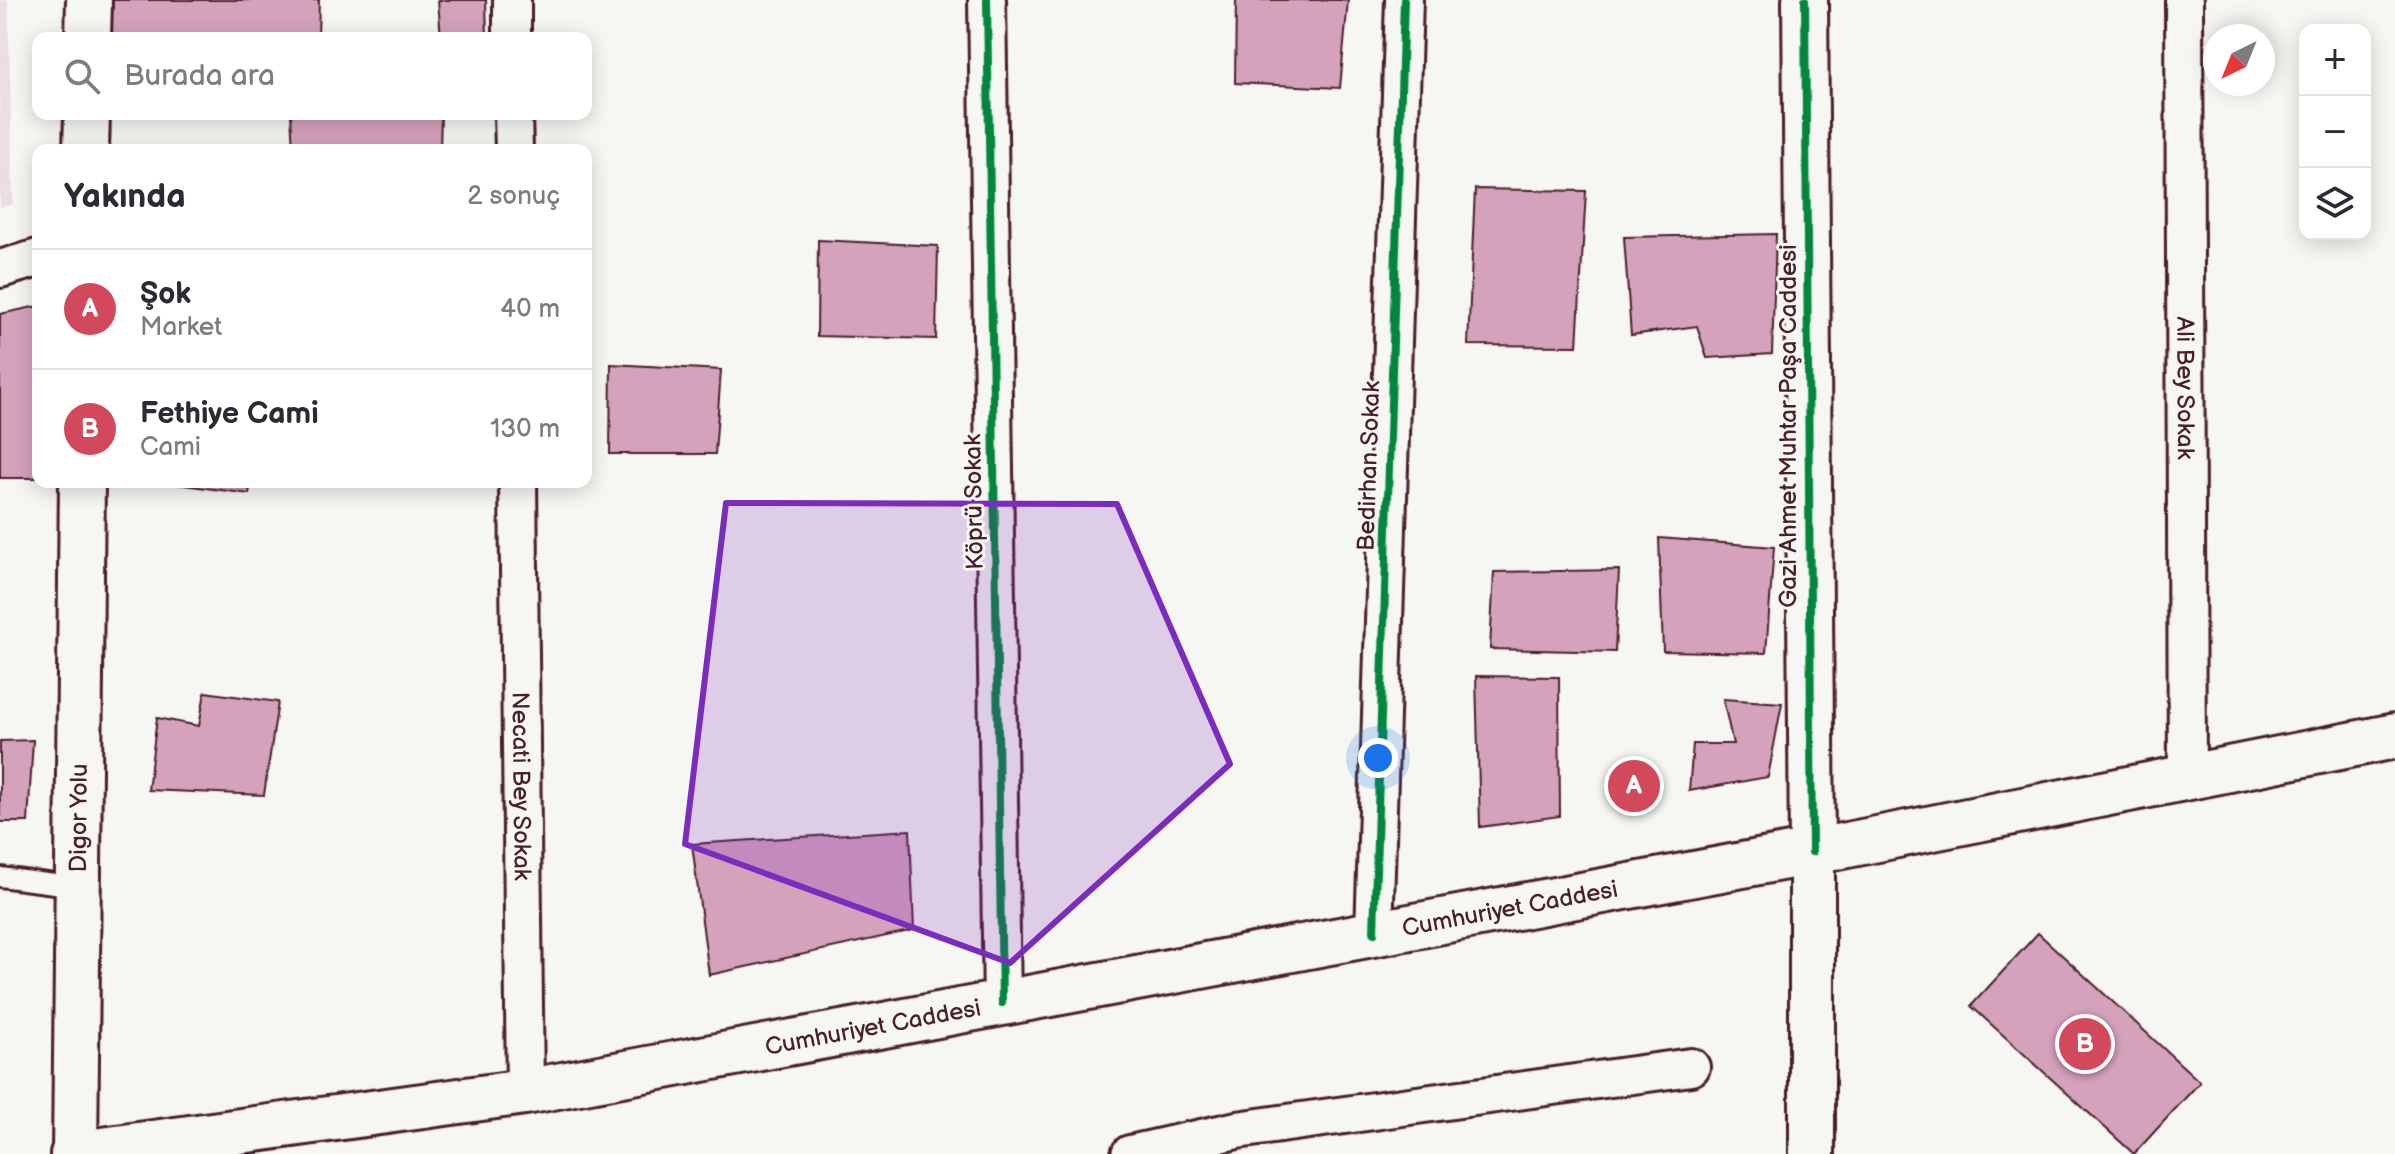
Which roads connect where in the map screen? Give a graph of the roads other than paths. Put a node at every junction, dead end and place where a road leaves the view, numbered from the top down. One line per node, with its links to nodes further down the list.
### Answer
1 (89, 0): 7 (main road)
2 (512, 0): 8 (street)
3 (987, 0): 23 (street, Köprü Sokak)
4 (1404, 0): 22 (street, Bedirhan Sokak)
5 (1805, 0): 19 (main road, Gazi Ahmet Muhtar Paşa Caddesi)
6 (2184, 0): 18 (street, Ali Bey Sokak)
7 (88, 32)
8 (512, 32)
9 (87, 120): 11 (main road)
10 (513, 120): 12 (street)
11 (86, 144)
12 (514, 144)
13 (32, 260): 14 (street)
14 (0, 269)
15 (82, 488): 21 (main road, Digor Yolu)
16 (518, 488): 25 (street, Necati Bey Sokak)
17 (2395, 736): 18 (main road, Cumhuriyet Caddesi)
18 (2187, 777): 19 (main road, Cumhuriyet Caddesi)
19 (1812, 852): 22 (main road, Cumhuriyet Caddesi); 29 (main road, Gazi Ahmet Muhtar Paşa Caddesi)
20 (0, 877): 21 (lane)
21 (78, 887): 27 (main road, Digor Yolu)
22 (1374, 933): 23 (main road, Cumhuriyet Caddesi)
23 (1002, 1003): 25 (main road, Cumhuriyet Caddesi)
24 (1691, 1067): 28 (street)
25 (525, 1092): 26 (main road, Cumhuriyet Caddesi)
26 (130, 1150): 27 (main road, Cumhuriyet Caddesi)
27 (74, 1154)
28 (1130, 1154)
29 (1812, 1154)

